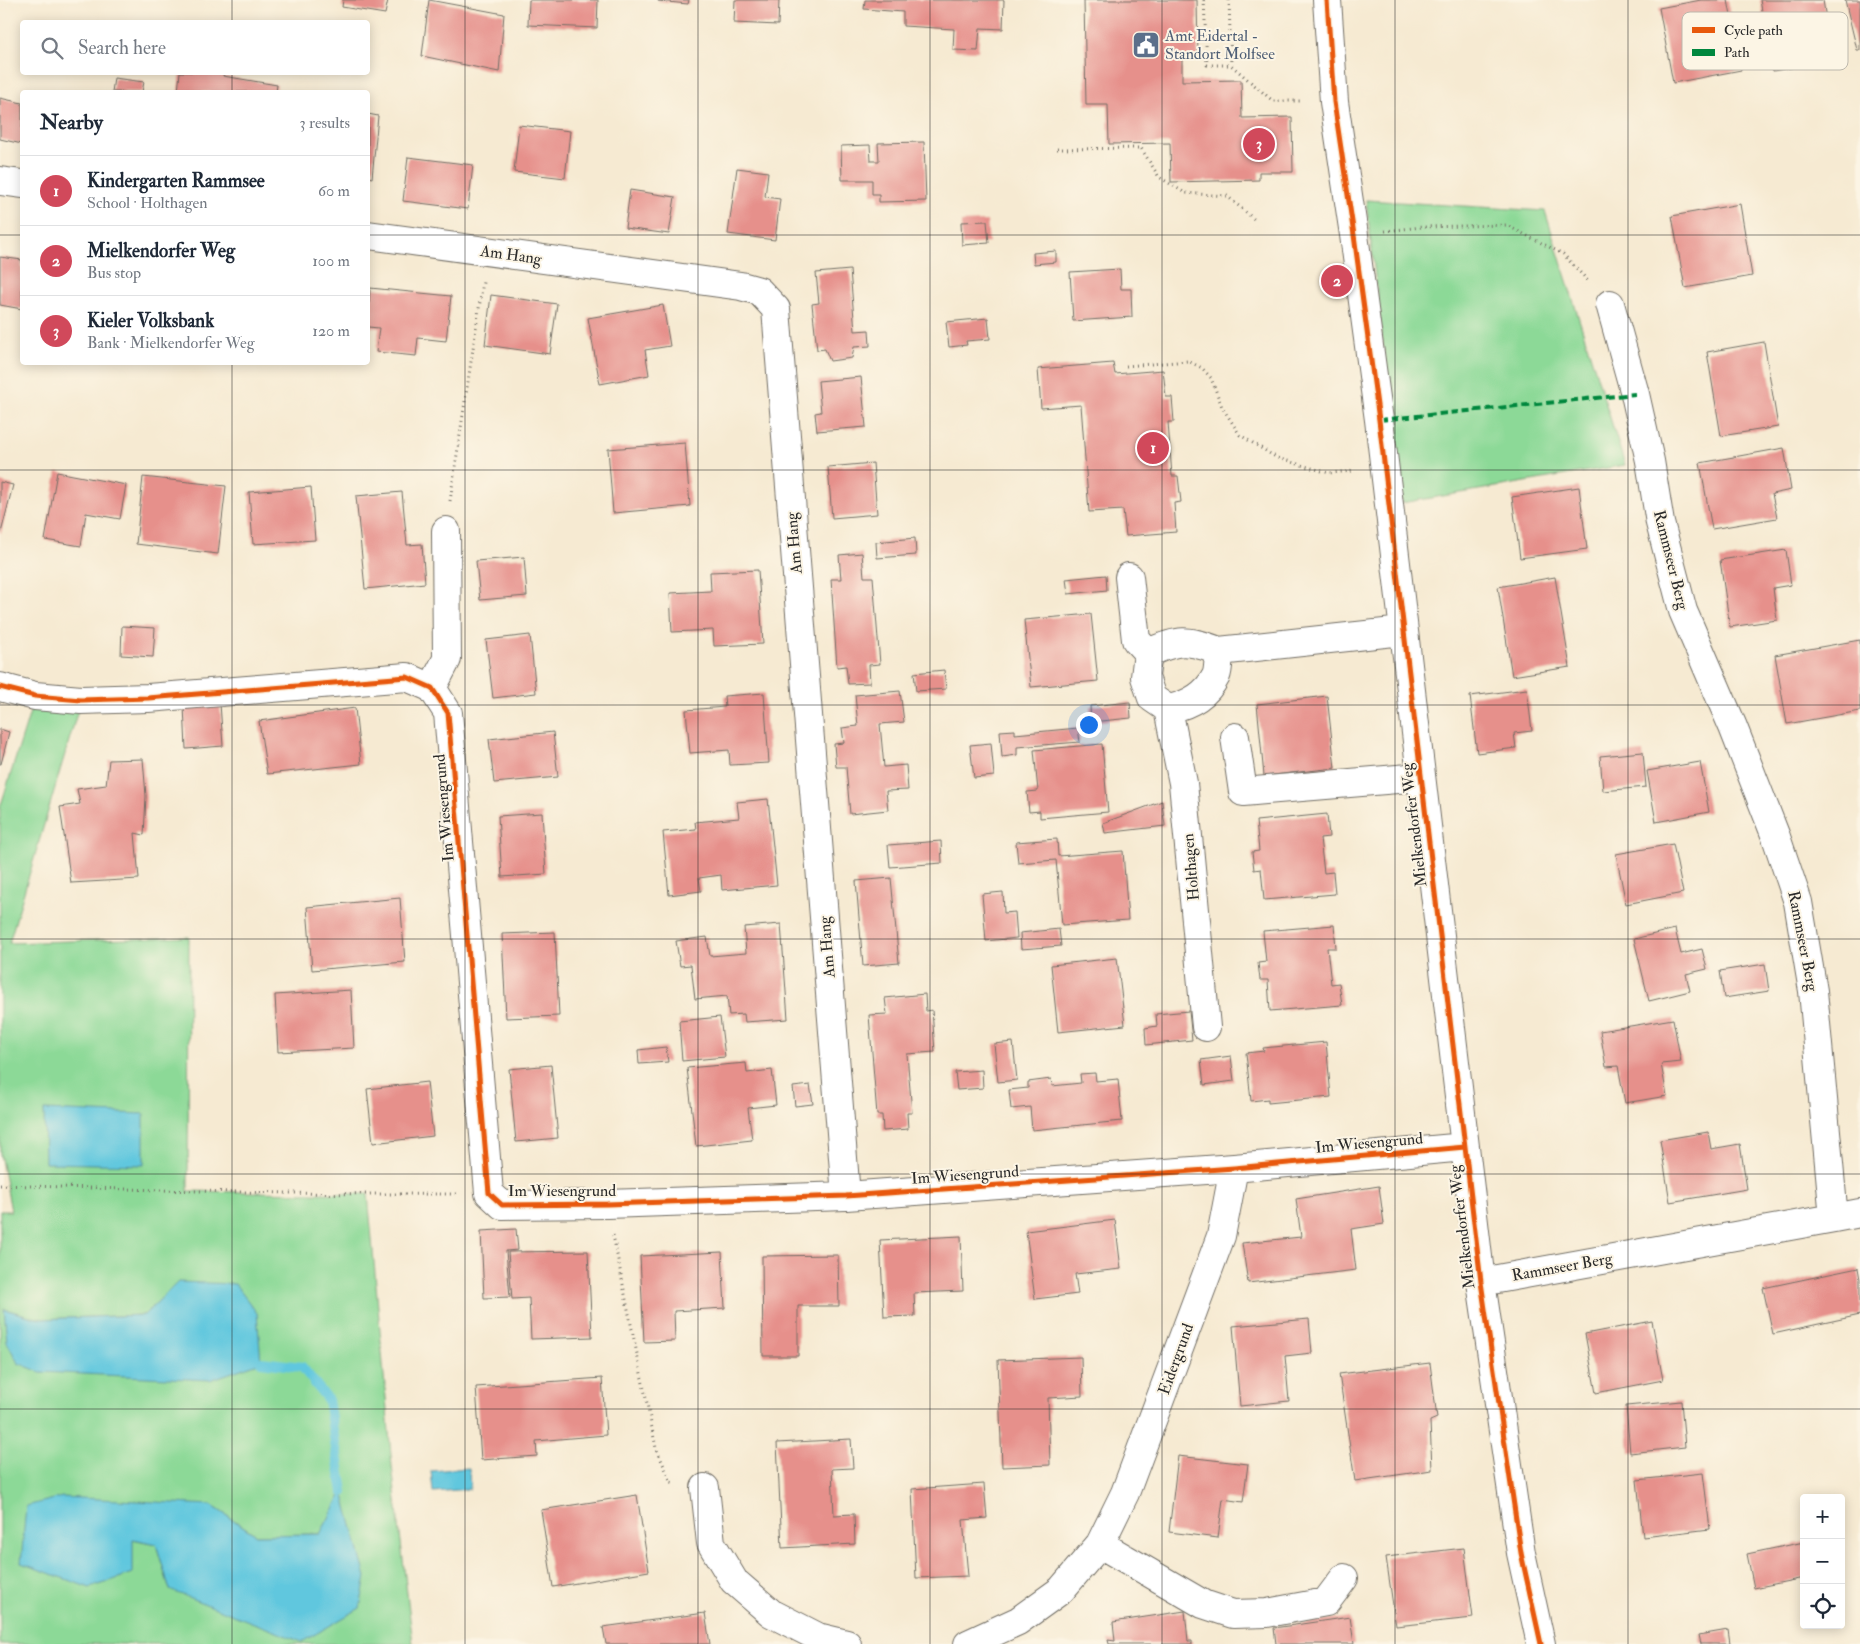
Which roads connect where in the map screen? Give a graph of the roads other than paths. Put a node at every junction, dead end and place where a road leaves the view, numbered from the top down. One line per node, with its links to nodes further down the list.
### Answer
1 (1327, 0): 8 (street, Mielkendorfer Weg)
2 (0, 181): 3 (street)
3 (20, 184)
4 (370, 235): 19 (street, Am Hang)
5 (1610, 304): 20 (street, Rammseer Berg)
6 (446, 531): 12 (street)
7 (1128, 577): 10 (street)
8 (1403, 631): 9 (street); 15 (street, Mielkendorfer Weg)
9 (1219, 652): 10 (street); 13 (street)
10 (1148, 653): 13 (street)
11 (0, 687): 12 (street)
12 (432, 688): 19 (street, Im Wiesengrund)
13 (1168, 709): 16 (street, Holthagen)
14 (1235, 737): 15 (street)
15 (1421, 777): 17 (street, Mielkendorfer Weg)
16 (1206, 1027)
17 (1465, 1147): 18 (street, Im Wiesengrund); 21 (street, Mielkendorfer Weg)
18 (1234, 1168): 19 (street, Im Wiesengrund); 23 (street, Eidergrund)
19 (846, 1196)
20 (1847, 1215): 21 (street, Rammseer Berg)
21 (1481, 1282): 27 (street, Mielkendorfer Weg)
22 (705, 1488): 25 (street)
23 (1100, 1544): 24 (street); 26 (street, Eidergrund)
24 (1344, 1578)
25 (847, 1644)
26 (968, 1644)
27 (1541, 1644)

